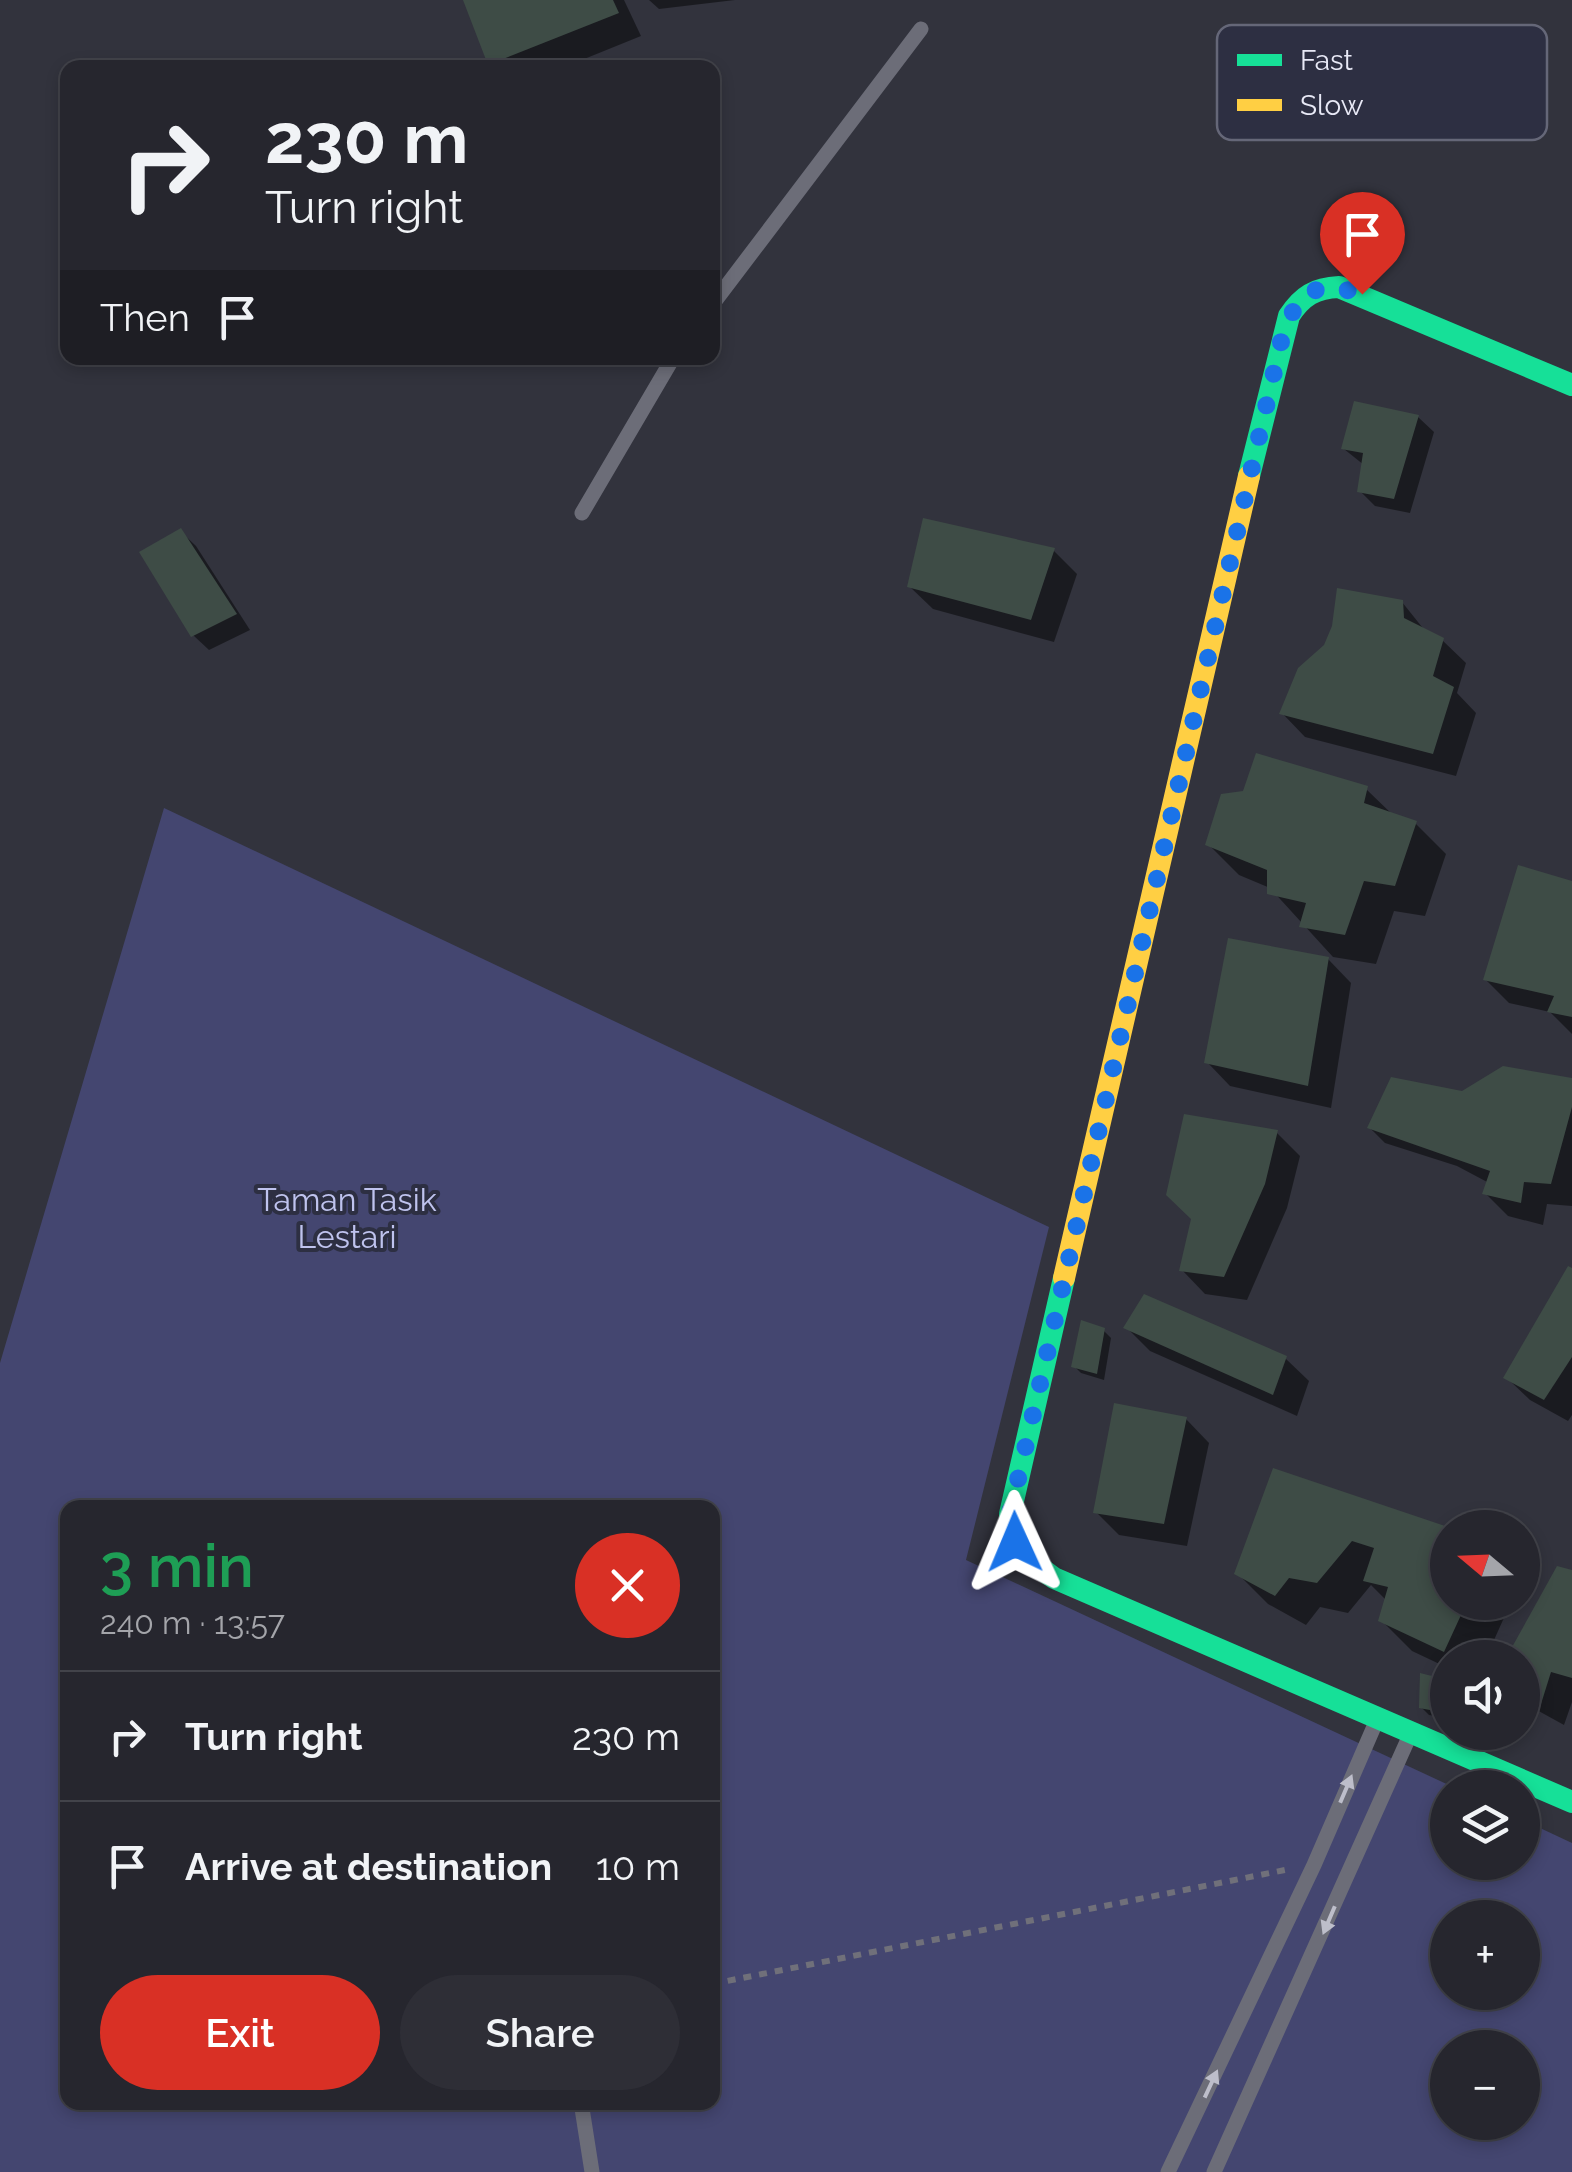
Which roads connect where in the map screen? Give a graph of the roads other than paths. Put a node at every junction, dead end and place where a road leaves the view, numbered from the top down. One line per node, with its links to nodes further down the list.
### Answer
1 (922, 28): 2 (lane)
2 (720, 294)
3 (669, 365): 5 (lane)
4 (1572, 386): 6 (street)
5 (582, 513)
6 (1376, 1720): 7 (street); 11 (lane, one-way to 6)
7 (1410, 1734): 8 (street); 12 (lane, one-way to 12)
8 (1572, 1802)
9 (582, 2110): 10 (lane)
10 (592, 2172)
11 (1168, 2172)
12 (1214, 2172)

